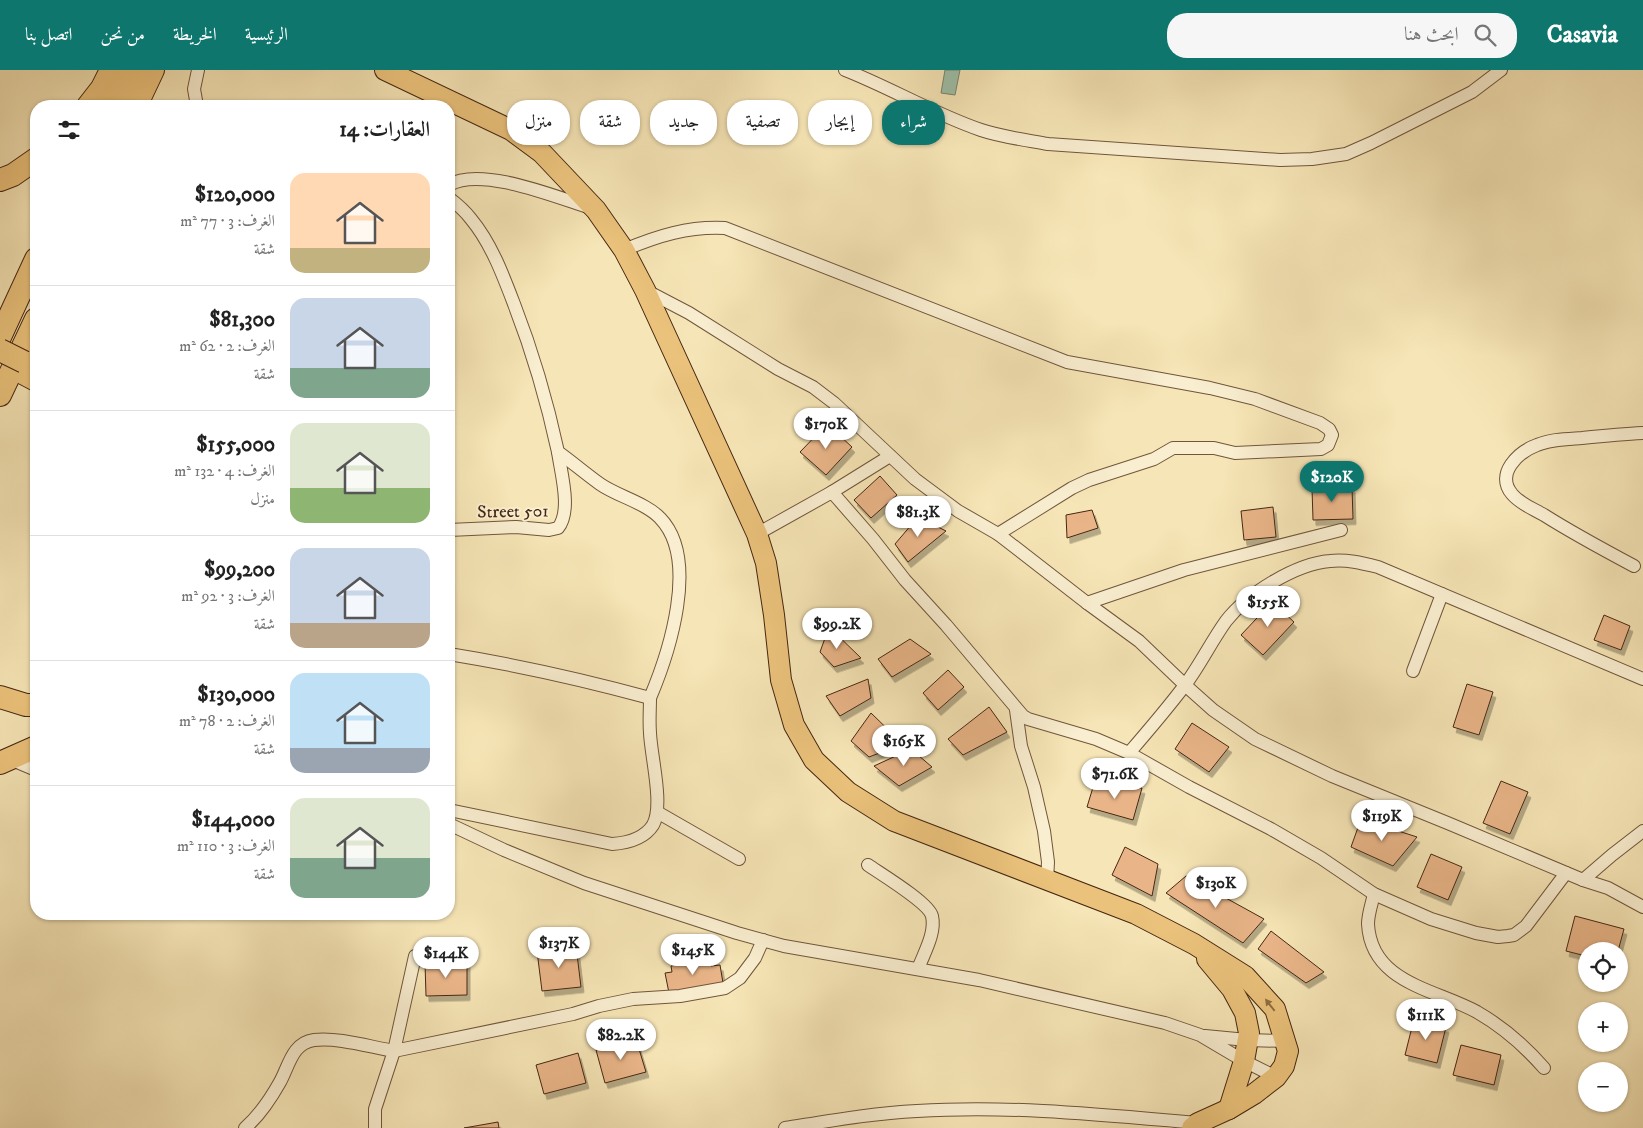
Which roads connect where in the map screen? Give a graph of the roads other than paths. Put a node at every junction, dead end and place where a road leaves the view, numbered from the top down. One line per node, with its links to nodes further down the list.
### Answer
1 (111, 70): 9 (highway)
2 (130, 70): 10 (highway)
3 (153, 70): 11 (highway)
4 (198, 70): 12 (street)
5 (385, 70): 13 (main road)
6 (845, 70): 8 (street)
7 (1501, 70): 8 (street)
8 (871, 75)
9 (93, 100)
10 (116, 100)
11 (139, 100)
12 (196, 100)
13 (448, 100)
14 (455, 103): 19 (main road)
15 (30, 163): 16 (highway)
16 (0, 180)
17 (455, 181): 19 (street)
18 (455, 203): 29 (street)
19 (596, 210): 20 (main road)
20 (624, 250): 22 (main road); 35 (street)
21 (30, 272): 24 (highway)
22 (645, 290): 30 (street); 34 (main road)
23 (30, 332): 27 (highway)
24 (0, 337)
25 (0, 350): 26 (highway, bridge)
26 (23, 369)
27 (0, 394)
28 (1643, 433): 36 (street)
29 (558, 452): 32 (street, Street 501); 44 (street)
30 (890, 456): 31 (street); 35 (street)
31 (832, 492): 34 (street); 46 (street)
32 (455, 530)
33 (1341, 530): 38 (street)
34 (757, 534): 58 (main road)
35 (998, 534): 38 (street)
36 (1634, 566)
37 (1442, 594): 40 (street); 41 (street); 42 (street)
38 (1086, 603): 42 (street)
39 (455, 655): 44 (street)
40 (1413, 671)
41 (1643, 679)
42 (1185, 685): 48 (street); 57 (street)
43 (0, 696): 45 (highway)
44 (650, 698): 52 (street)
45 (30, 705)
46 (1016, 710): 48 (street); 58 (street)
47 (30, 750): 49 (highway)
48 (1129, 753): 60 (street)
49 (5, 761): 50 (street)
50 (30, 768)
51 (455, 811): 52 (street)
52 (657, 812): 55 (street)
53 (455, 827): 62 (street)
54 (1643, 831): 59 (street)
55 (739, 859)
56 (868, 865): 65 (street)
57 (1566, 873): 59 (street); 60 (street)
58 (1047, 880): 63 (main road)
59 (1583, 880): 61 (street)
60 (1374, 894): 71 (street)
61 (1643, 907)
62 (763, 940): 65 (street); 69 (street)
63 (1194, 944): 67 (main road); 68 (main road, one-way to 63)
64 (415, 956): 69 (street)
65 (918, 969): 66 (street)
66 (1200, 1035): 67 (street); 70 (street)
67 (1247, 1040): 68 (street); 70 (main road)
68 (1286, 1041): 72 (main road)
69 (394, 1051): 75 (street); 76 (street)
70 (1244, 1062): 72 (street); 73 (main road)
71 (1544, 1068)
72 (1276, 1077): 73 (main road)
73 (1229, 1109): 74 (main road)
74 (1195, 1126): 77 (street)
75 (245, 1128)
76 (375, 1128)
77 (785, 1128)

